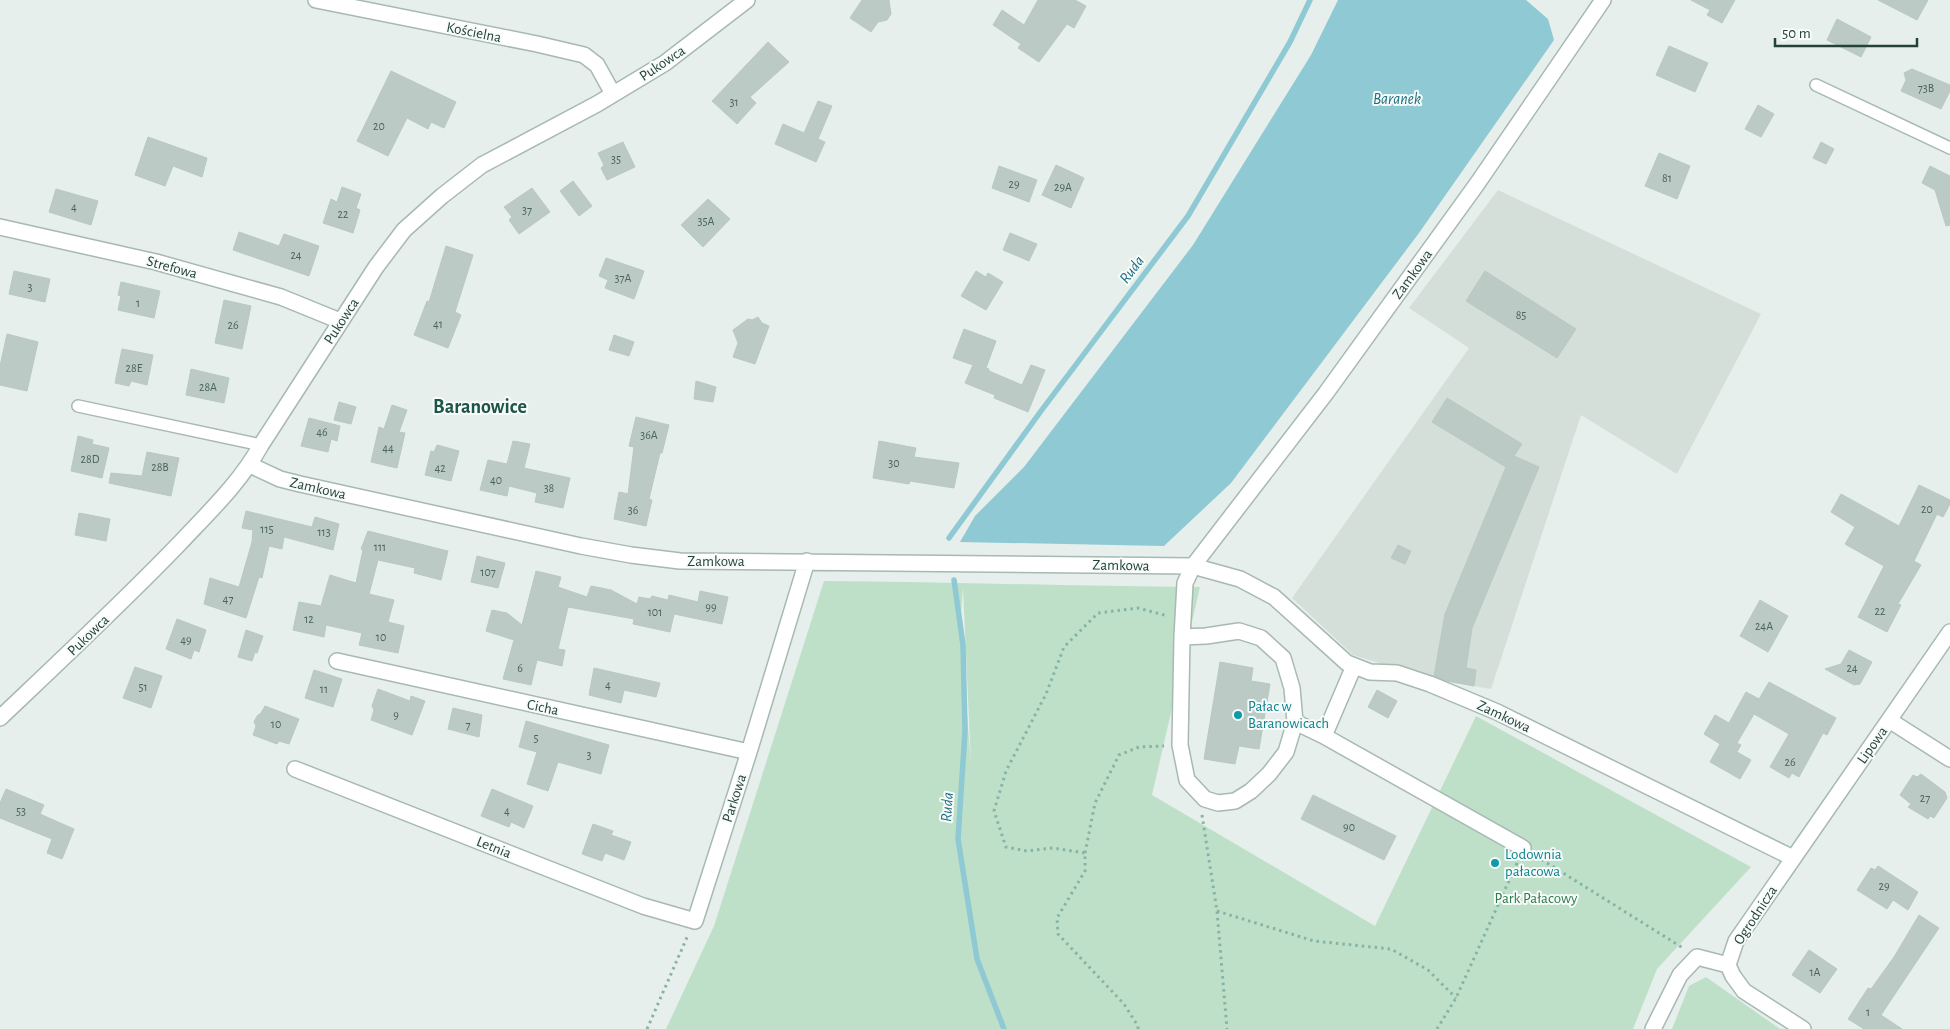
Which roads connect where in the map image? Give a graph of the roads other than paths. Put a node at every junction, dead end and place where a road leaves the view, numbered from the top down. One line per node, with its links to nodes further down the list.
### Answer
1 (316, 0): 5 (street, Kościelna)
2 (747, 0): 5 (street, Pukowca)
3 (1603, 0): 13 (street, Zamkowa)
4 (1816, 85): 6 (lane)
5 (613, 94): 8 (street, Pukowca)
6 (1950, 148)
7 (0, 227): 8 (street, Strefowa)
8 (340, 321): 10 (street, Pukowca)
9 (78, 406): 10 (lane)
10 (261, 445): 11 (street, Pukowca)
11 (250, 465): 12 (street, Zamkowa); 18 (street, Pukowca)
12 (807, 561): 13 (street, Zamkowa); 22 (street, Parkowa)
13 (1194, 566): 15 (street); 17 (street, Zamkowa)
14 (1950, 632): 19 (street, Lipowa)
15 (1182, 637): 20 (street); 20 (street)
16 (337, 661): 22 (street, Cicha)
17 (1354, 666): 21 (street); 26 (street, Zamkowa)
18 (0, 718)
19 (1889, 720): 23 (street); 26 (street, Lipowa)
20 (1295, 722): 21 (street)
21 (1324, 736): 25 (street)
22 (749, 752): 27 (street, Parkowa)
23 (1950, 759)
24 (295, 769): 27 (street, Letnia)
25 (1523, 848)
26 (1793, 858): 28 (street, Ogrodnicza)
27 (695, 921)
28 (1728, 965): 29 (street); 30 (street)
29 (1653, 1029)
30 (1803, 1029)

